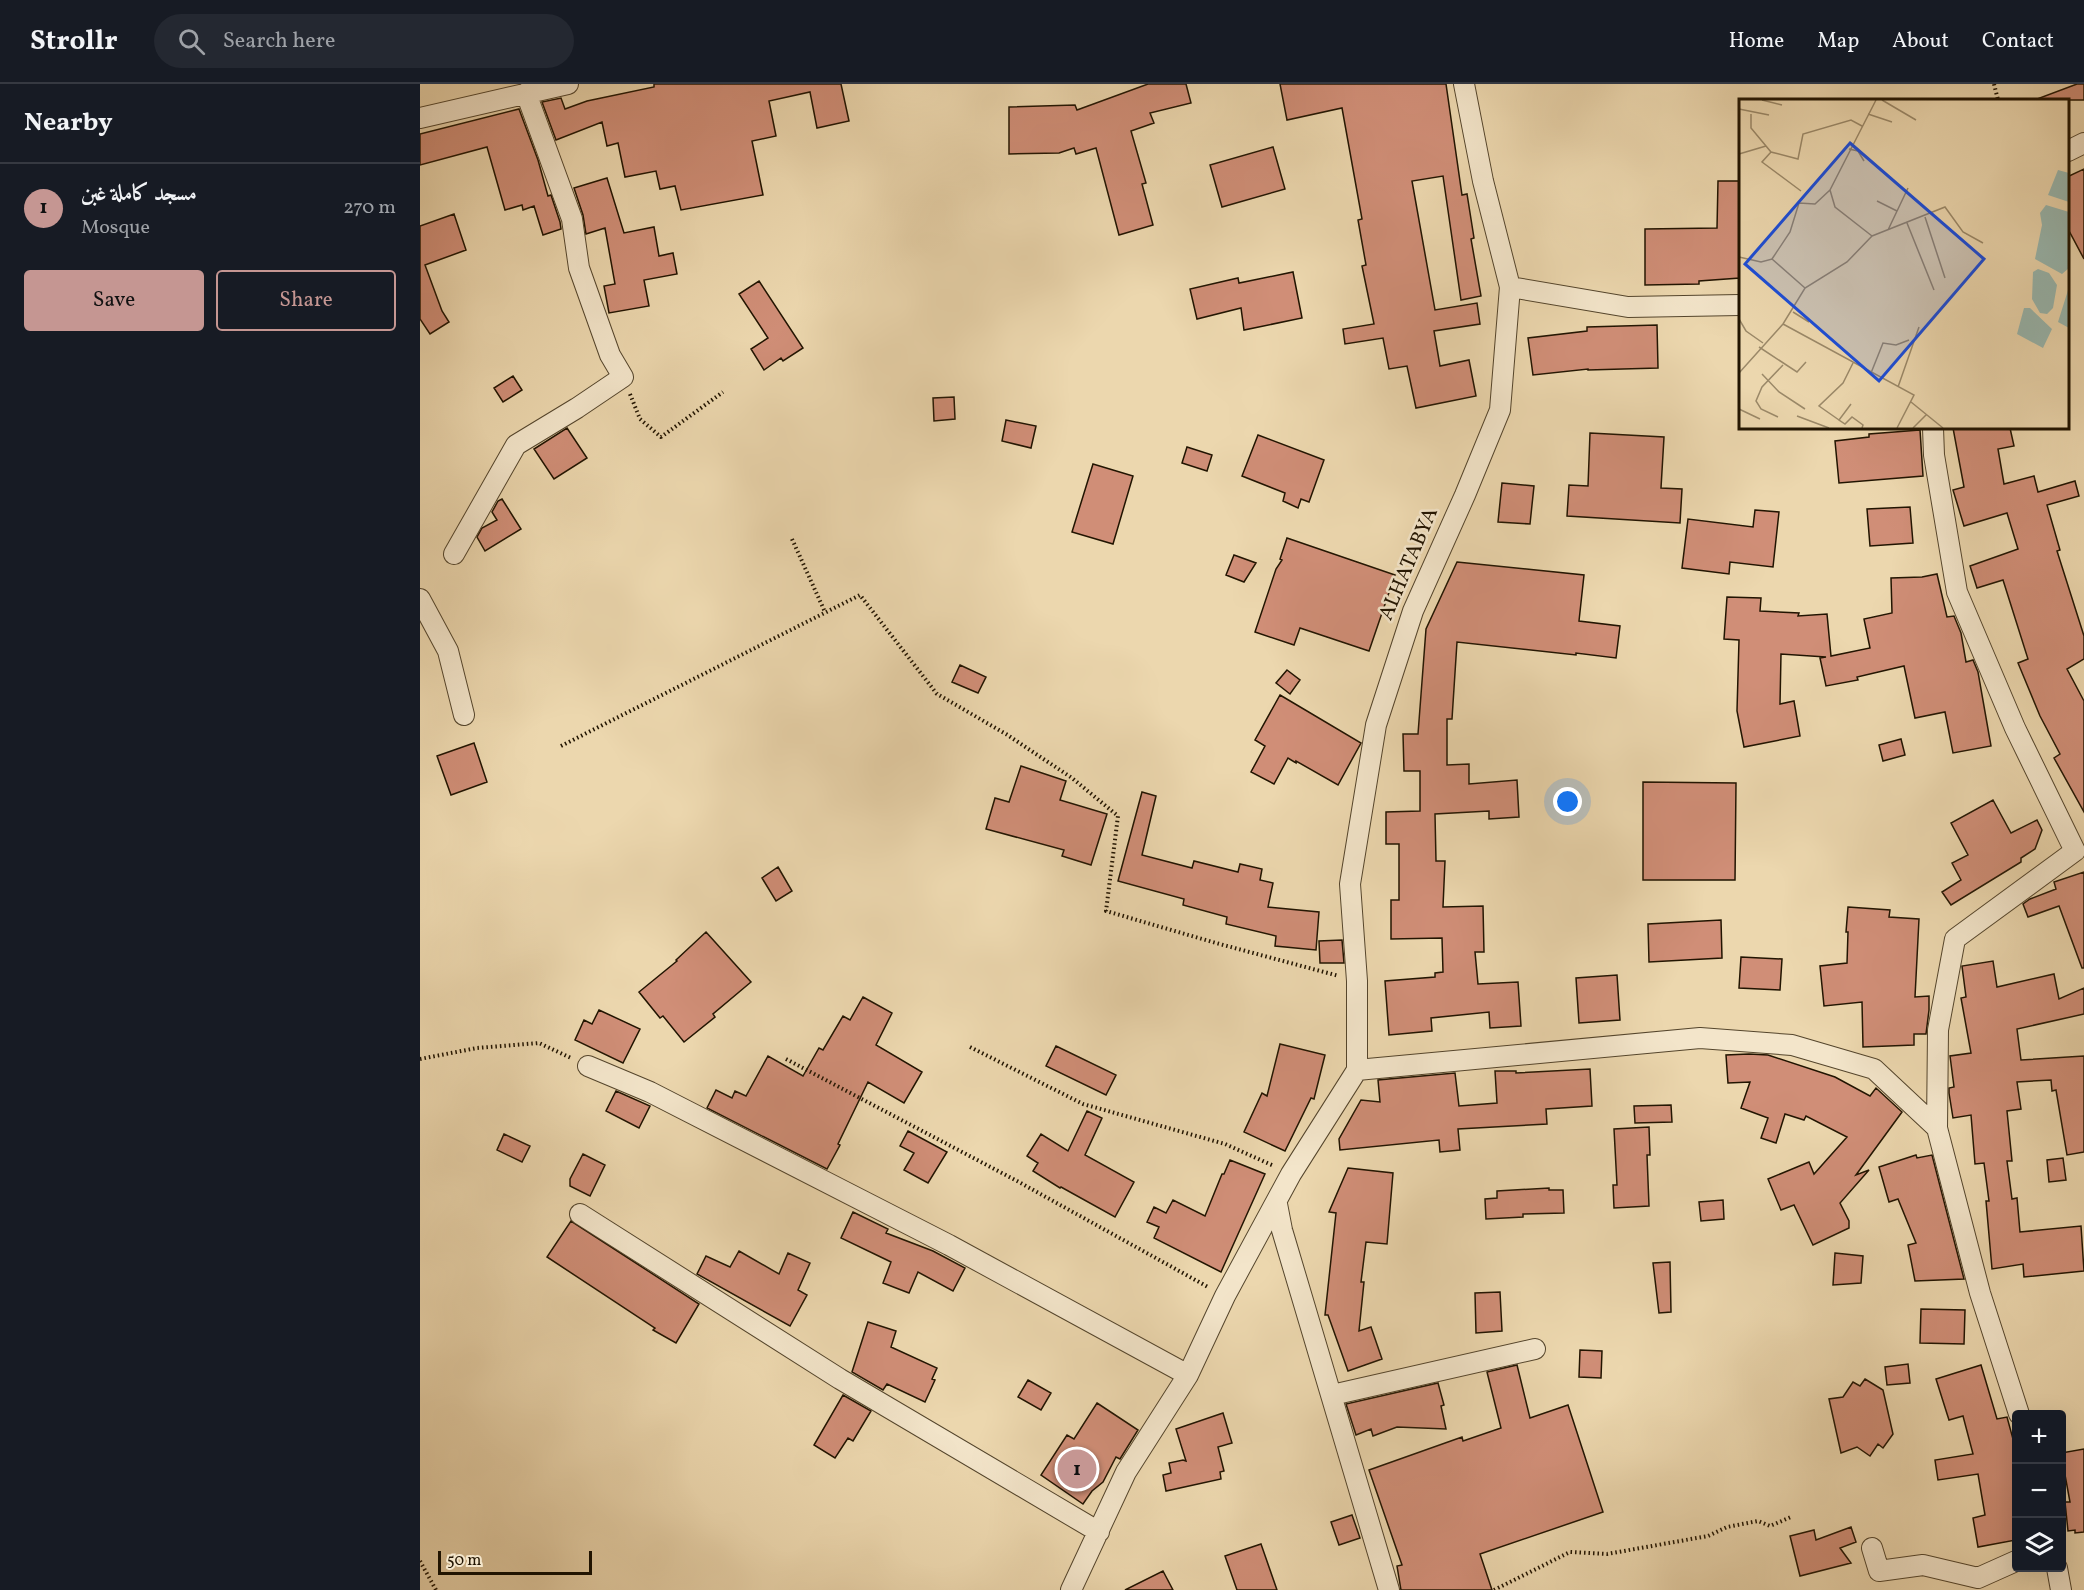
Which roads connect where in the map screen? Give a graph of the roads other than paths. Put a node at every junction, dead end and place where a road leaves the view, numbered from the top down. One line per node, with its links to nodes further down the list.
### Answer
1 (568, 84): 3 (street)
2 (1464, 84): 7 (street, ALHATABYA)
3 (526, 93): 4 (street); 10 (street)
4 (420, 118)
5 (2084, 143): 6 (street)
6 (2069, 150)
7 (1510, 287): 8 (street); 14 (street, ALHATABYA)
8 (1739, 305)
9 (1933, 429): 15 (street)
10 (454, 554)
11 (420, 599): 12 (street)
12 (464, 715)
13 (588, 1066): 19 (street)
14 (1357, 1070): 15 (street); 16 (street)
15 (1937, 1128): 21 (street)
16 (1276, 1204): 19 (street); 20 (street)
17 (580, 1214): 22 (street)
18 (1535, 1349): 20 (street)
19 (1188, 1375): 22 (street)
20 (1332, 1395): 27 (street)
21 (2018, 1410)
22 (1098, 1532): 26 (street)
23 (1872, 1548): 24 (street)
24 (2012, 1563)
25 (2057, 1572): 28 (street)
26 (1071, 1590)
27 (1389, 1590)
28 (2061, 1590)

